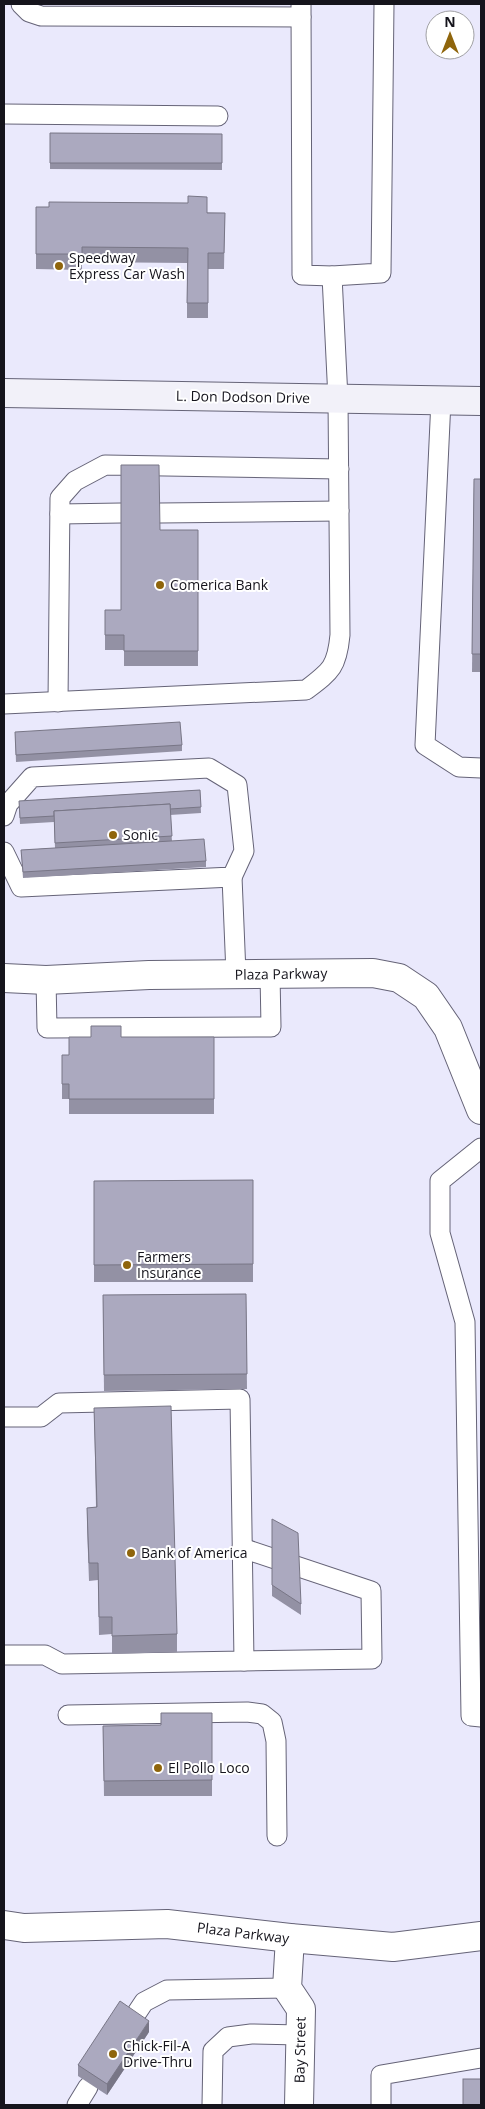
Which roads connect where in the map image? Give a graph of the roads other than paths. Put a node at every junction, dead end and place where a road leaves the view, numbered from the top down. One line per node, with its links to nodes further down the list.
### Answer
1 (21, 4): 3 (lane)
2 (384, 4): 6 (lane)
3 (301, 10): 6 (lane)
4 (4, 114): 5 (lane)
5 (218, 116)
6 (332, 276): 8 (lane)
7 (4, 393): 8 (street, L. Don Dodson Drive)
8 (338, 399): 9 (street, L. Don Dodson Drive); 11 (lane)
9 (441, 400): 10 (street, L. Don Dodson Drive); 18 (lane)
10 (481, 401)
11 (339, 469): 12 (lane); 13 (lane)
12 (60, 506): 14 (lane); 16 (lane)
13 (339, 511): 15 (lane); 16 (lane)
14 (122, 513)
15 (160, 513)
16 (58, 702): 17 (lane)
17 (4, 704)
18 (481, 768)
19 (4, 816): 21 (lane)
20 (4, 852): 21 (lane)
21 (232, 877): 22 (lane)
22 (236, 974): 23 (street, Plaza Parkway); 25 (street, Plaza Parkway)
23 (270, 974): 25 (lane); 26 (street, Plaza Parkway)
24 (4, 978): 25 (street, Plaza Parkway)
25 (46, 980)
26 (474, 1071): 27 (street, Plaza Parkway)
27 (481, 1110)
28 (481, 1148): 29 (lane)
29 (473, 1322): 35 (lane)
30 (4, 1417): 31 (lane)
31 (242, 1548): 33 (lane); 33 (lane)
32 (4, 1655): 33 (lane)
33 (244, 1661)
34 (68, 1715): 36 (lane)
35 (481, 1717)
36 (277, 1836)
37 (4, 1925): 39 (street, Plaza Parkway)
38 (481, 1936): 39 (street, Plaza Parkway)
39 (290, 1938): 40 (street)
40 (287, 1988): 41 (lane); 42 (street, Bay Street)
41 (132, 2020)
42 (300, 2035): 46 (lane); 47 (street, Bay Street)
43 (481, 2058): 48 (lane)
44 (88, 2087): 45 (lane)
45 (78, 2105)
46 (212, 2105)
47 (299, 2105)
48 (381, 2105)

